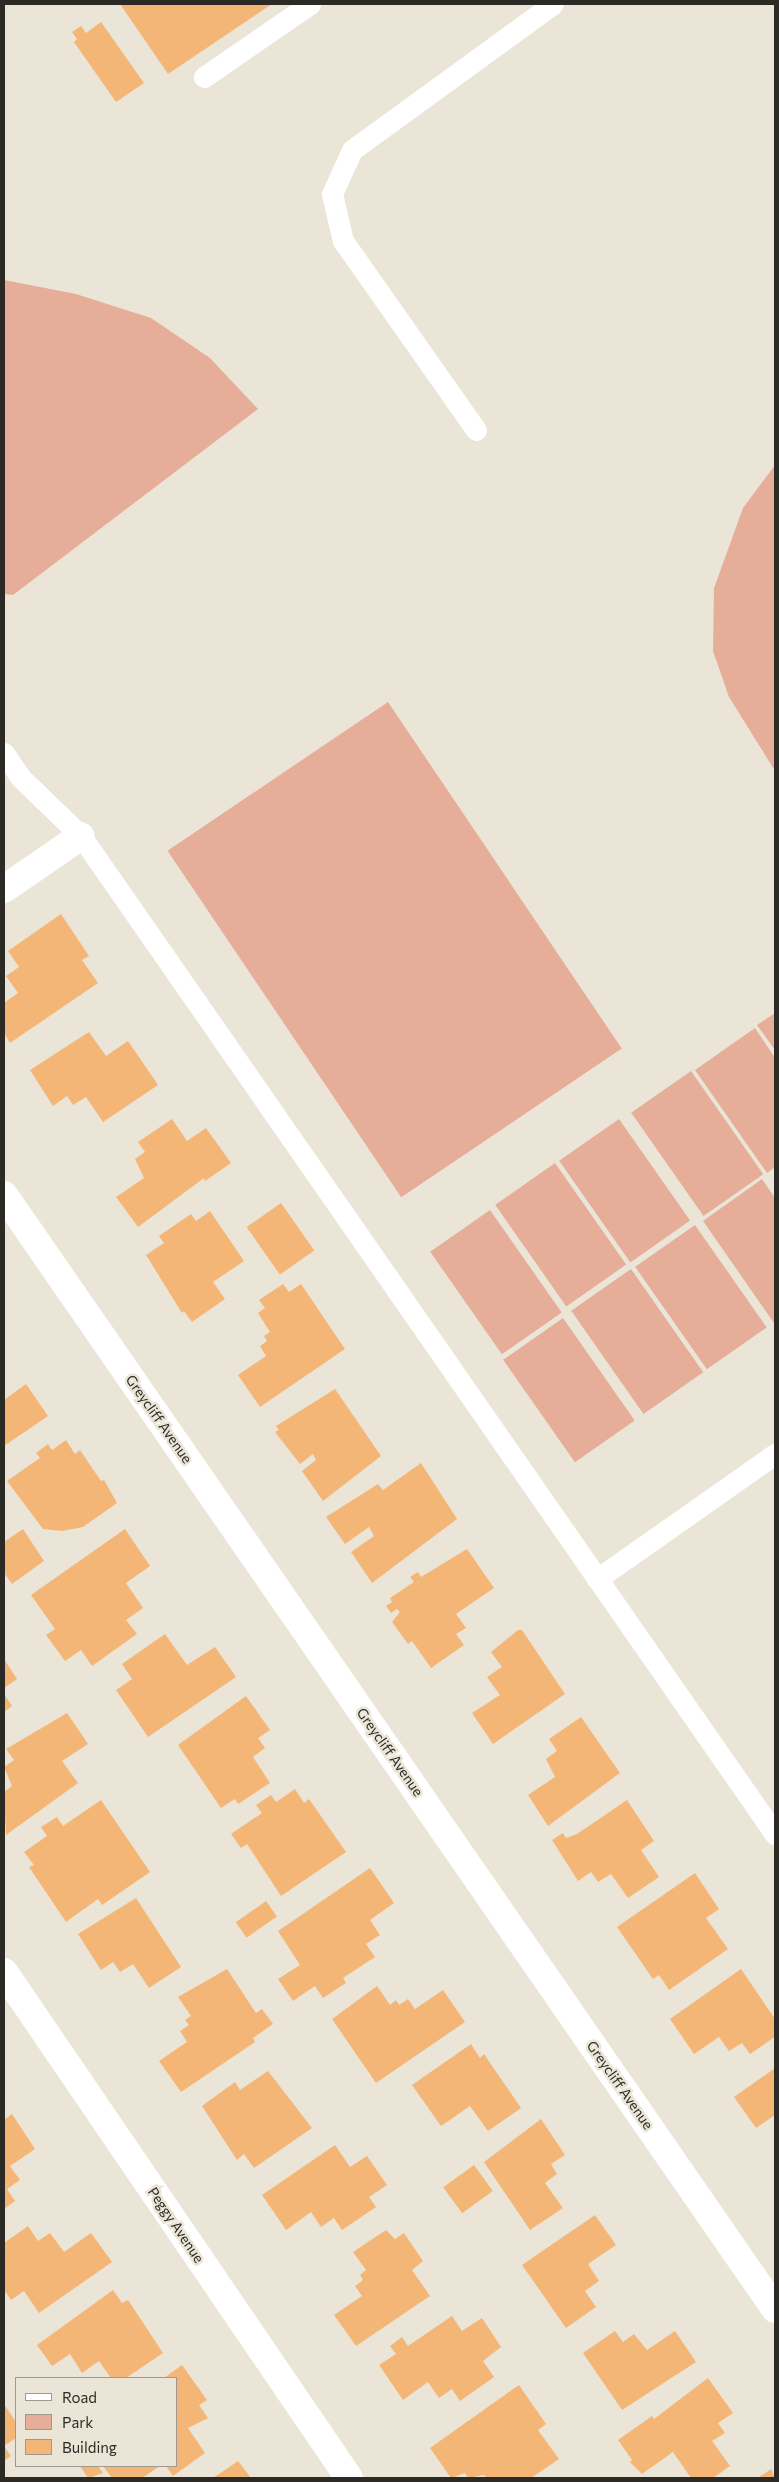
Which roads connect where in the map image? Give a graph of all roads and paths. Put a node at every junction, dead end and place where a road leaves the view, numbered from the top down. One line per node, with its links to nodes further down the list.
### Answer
1 (310, 4): 3 (lane)
2 (553, 4): 4 (lane)
3 (204, 77)
4 (476, 430)
5 (4, 753): 6 (lane)
6 (81, 836): 7 (street); 10 (lane)
7 (4, 889)
8 (4, 1196): 13 (street, Greycliff Avenue)
9 (775, 1454): 10 (lane)
10 (597, 1579): 11 (lane)
11 (775, 1834)
12 (4, 1972): 14 (street, Peggy Avenue)
13 (775, 2309)
14 (349, 2478)

